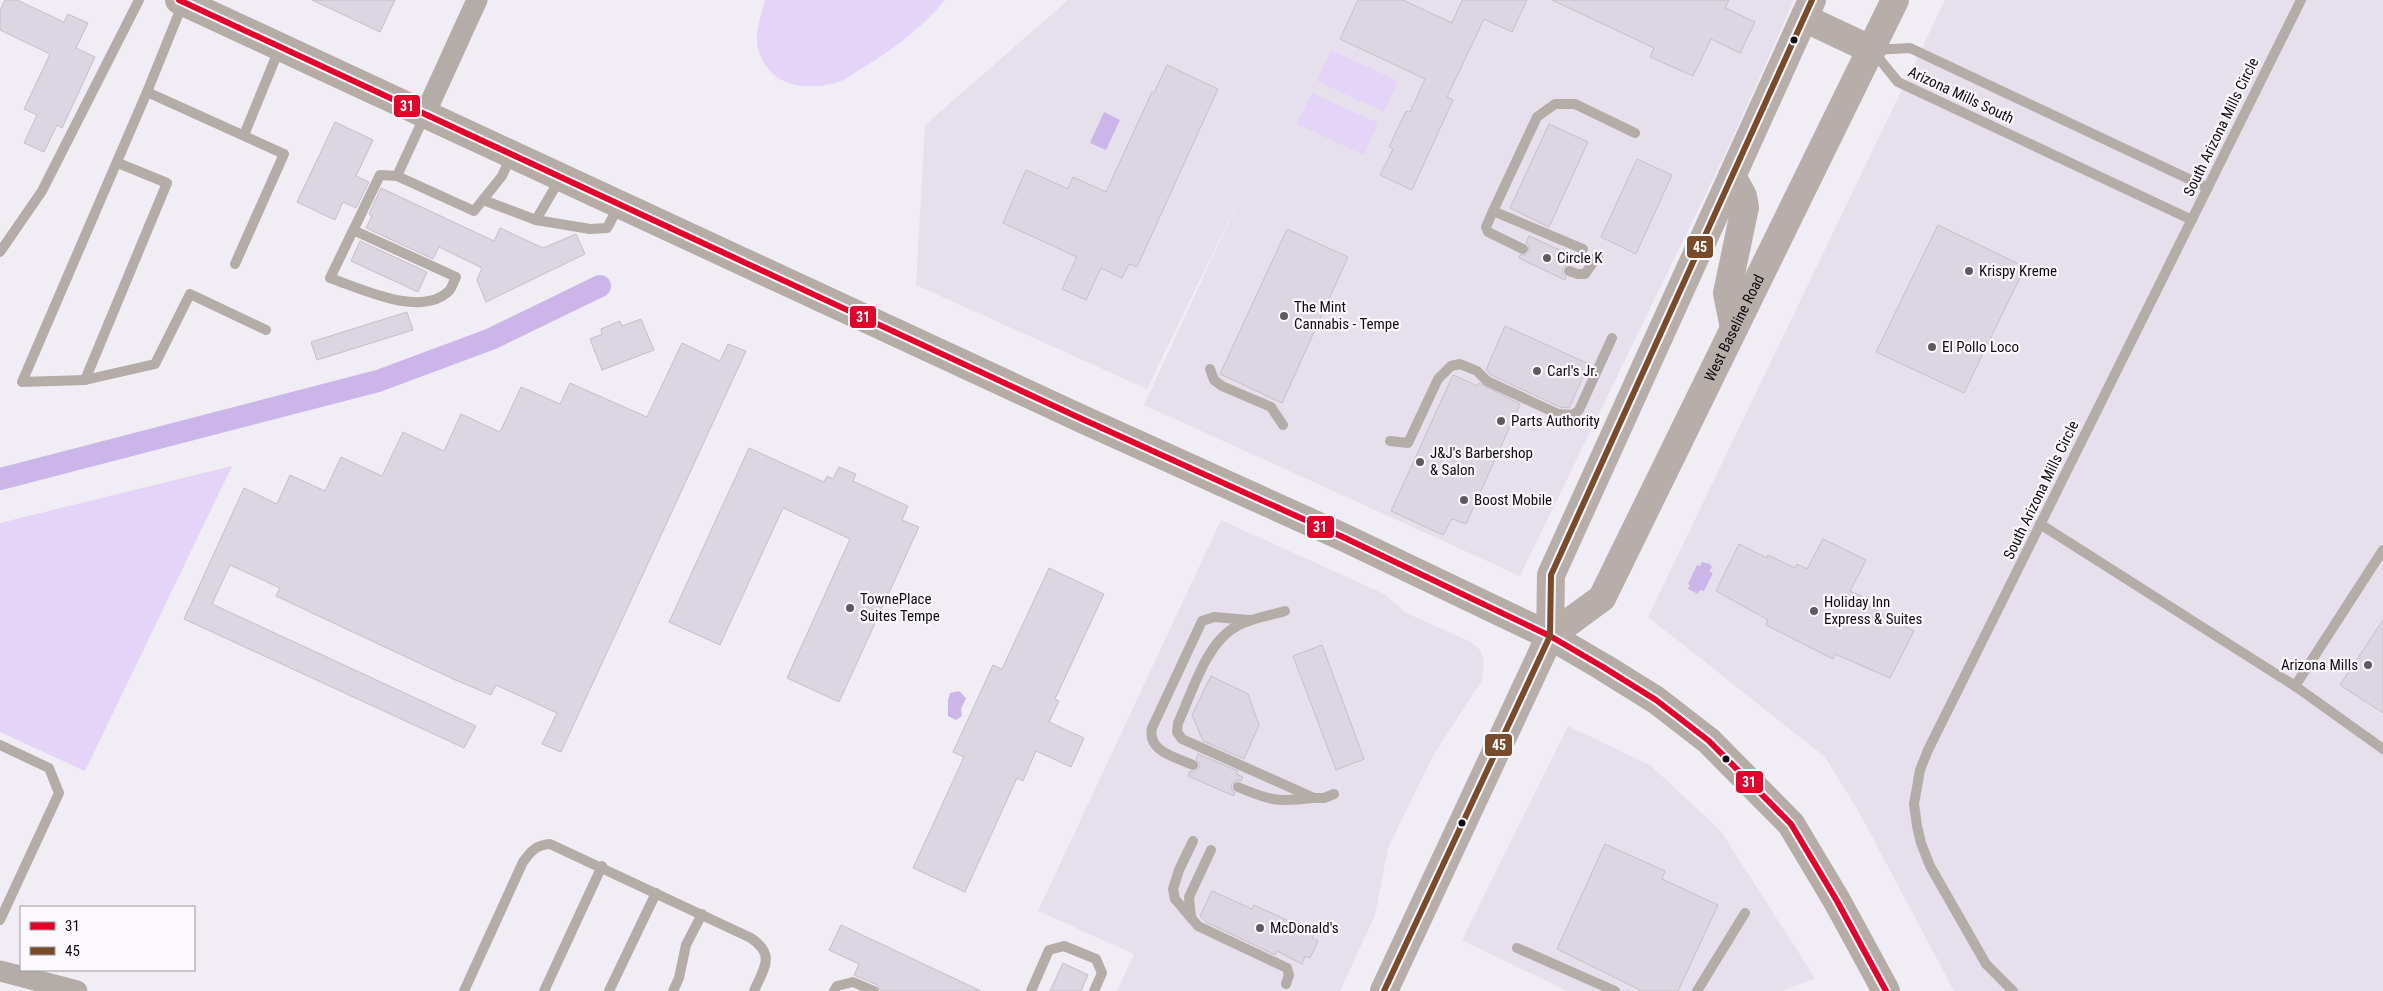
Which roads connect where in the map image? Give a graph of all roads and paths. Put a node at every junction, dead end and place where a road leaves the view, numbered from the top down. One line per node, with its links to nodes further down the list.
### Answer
1 (139, 0): 27 (lane)
2 (477, 0): 10 (street)
3 (1895, 0): 8 (main road, West Baseline Road)
4 (2301, 0): 18 (lane, South Arizona Mills Circle)
5 (181, 1): 7 (street); 9 (lane)
6 (1808, 9): 8 (main road); 16 (main road, West Baseline Road)
7 (280, 46): 10 (street); 12 (lane)
8 (1872, 50): 18 (lane, Arizona Mills South); 23 (lane, Arizona Mills South); 31 (main road, West Baseline Road)
9 (147, 92): 12 (lane); 14 (lane)
10 (425, 114): 13 (street); 15 (lane)
11 (1634, 133): 21 (lane)
12 (244, 135): 29 (lane)
13 (512, 154): 17 (street); 19 (lane)
14 (118, 164): 35 (lane); 35 (lane)
15 (397, 176): 19 (lane); 24 (lane)
16 (1732, 176): 31 (main road); 42 (main road, West Baseline Road)
17 (561, 177): 20 (street); 22 (lane)
18 (2208, 188): 23 (lane, South Arizona Mills Circle)
19 (483, 200): 22 (lane)
20 (620, 204): 22 (lane); 42 (street)
21 (1493, 211): 25 (lane); 26 (lane)
22 (536, 220)
23 (2192, 220): 38 (lane, South Arizona Mills Circle)
24 (353, 230): 24 (lane)
25 (1522, 249)
26 (1583, 249)
27 (0, 252)
28 (1598, 255): 30 (lane)
29 (235, 264)
30 (1569, 271)
31 (1734, 328): 42 (main road, West Baseline Road)
32 (266, 330): 35 (lane)
33 (1612, 338): 37 (lane)
34 (1210, 369): 36 (lane)
35 (85, 380)
36 (1283, 426)
37 (1390, 441)
38 (2040, 524): 43 (lane); 75 (lane, South Arizona Mills Circle)
39 (2383, 550): 43 (lane)
40 (1285, 611): 41 (lane)
41 (1253, 620): 46 (lane); 49 (lane)
42 (1550, 636): 71 (main road, West Baseline Road); 74 (street)
43 (2295, 686): 45 (lane)
44 (0, 745): 57 (lane)
45 (2383, 749)
46 (1193, 766)
47 (1238, 787): 49 (lane)
48 (1334, 794): 49 (lane)
49 (1314, 798)
50 (1192, 841): 56 (lane)
51 (1211, 850): 56 (lane)
52 (602, 866): 53 (lane); 62 (lane); 63 (lane)
53 (656, 892): 55 (lane); 64 (lane)
54 (1745, 913): 73 (lane)
55 (702, 914): 65 (lane); 66 (lane)
56 (1191, 918): 60 (lane)
57 (0, 920)
58 (1517, 948): 72 (lane)
59 (0, 971): 61 (street)
60 (1286, 984)
61 (77, 991)
62 (464, 991)
63 (544, 991)
64 (609, 991)
65 (673, 991)
66 (754, 991)
67 (834, 991): 68 (lane)
68 (874, 991)
69 (1030, 991): 70 (lane)
70 (1094, 991)
71 (1384, 991)
72 (1615, 991)
73 (1697, 991)
74 (1886, 991)
75 (2013, 991)

